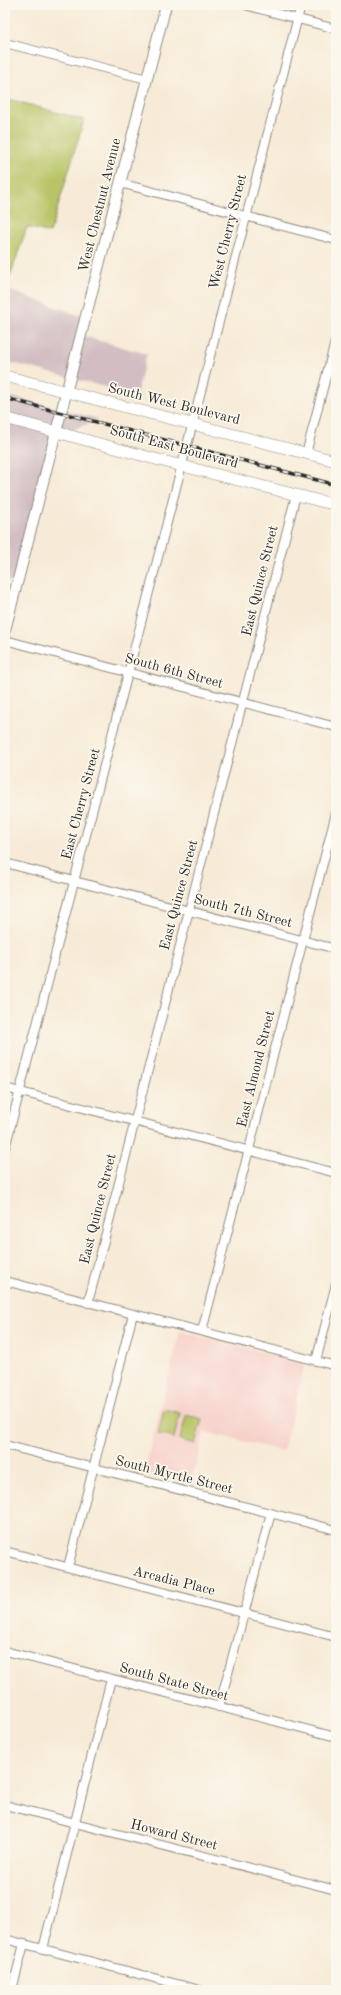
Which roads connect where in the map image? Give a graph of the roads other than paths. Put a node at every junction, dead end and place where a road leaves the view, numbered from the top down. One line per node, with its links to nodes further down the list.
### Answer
1 (166, 5): 7 (street, West Chestnut Avenue)
2 (246, 5): 4 (street)
3 (301, 5): 4 (street, West Cherry Street)
4 (297, 19): 5 (street); 9 (street, West Cherry Street)
5 (336, 29)
6 (5, 43): 7 (street)
7 (147, 79): 8 (street, West Chestnut Avenue)
8 (120, 183): 9 (street); 13 (street, West Chestnut Avenue)
9 (245, 216): 10 (street); 15 (street, West Cherry Street)
10 (336, 240)
11 (336, 338): 17 (street)
12 (5, 376): 13 (main road, South West Boulevard)
13 (66, 392): 15 (main road, South West Boulevard); 16 (street, West Chestnut Avenue)
14 (5, 418): 16 (main road, South East Boulevard)
15 (192, 424): 17 (main road, South West Boulevard); 19 (street, West Cherry Street)
16 (56, 431): 19 (main road, South East Boulevard); 22 (street, West Chestnut Avenue)
17 (306, 454): 18 (main road, South West Boulevard)
18 (336, 461)
19 (182, 466): 20 (main road, South East Boulevard); 24 (street, East Cherry Street)
20 (296, 495): 21 (main road, South East Boulevard); 25 (street, East Quince Street)
21 (336, 505)
22 (5, 630)
23 (5, 640): 24 (street, South 6th Street)
24 (129, 673): 25 (street, South 6th Street); 29 (street, East Cherry Street)
25 (242, 702): 26 (street, South 6th Street); 30 (street, East Quince Street)
26 (336, 727)
27 (336, 813): 31 (street, East Almond Street)
28 (5, 863): 29 (street, South 7th Street)
29 (74, 881): 30 (street, South 7th Street); 34 (street, East Cherry Street)
30 (188, 911): 31 (street, South 7th Street); 35 (street, East Quince Street)
31 (303, 940): 32 (street, South 7th Street); 37 (street, East Almond Street)
32 (336, 949)
33 (5, 1088): 34 (street)
34 (20, 1092): 35 (street); 36 (street, East Cherry Street)
35 (134, 1121): 37 (street); 41 (street, East Quince Street)
36 (5, 1148)
37 (249, 1150): 38 (street); 43 (street, East Almond Street)
38 (336, 1173)
39 (5, 1281): 41 (street)
40 (336, 1284): 44 (street)
41 (88, 1302): 42 (street)
42 (133, 1314): 43 (street); 47 (street)
43 (202, 1331): 44 (street)
44 (316, 1361): 45 (street)
45 (336, 1366)
46 (5, 1445): 47 (street, South Myrtle Street)
47 (94, 1468): 48 (street, South Myrtle Street); 51 (street)
48 (271, 1513): 49 (street, South Myrtle Street); 52 (street)
49 (336, 1530)
50 (5, 1551): 51 (street, Arcadia Place)
51 (68, 1567): 52 (street, Arcadia Place)
52 (244, 1613): 53 (street, Arcadia Place); 56 (street)
53 (336, 1637)
54 (5, 1651): 55 (street, South State Street)
55 (111, 1679): 56 (street, South State Street); 59 (street)
56 (219, 1707): 57 (street, South State Street)
57 (336, 1737)
58 (5, 1805): 59 (street, Howard Street)
59 (75, 1823): 60 (street, Howard Street); 63 (street)
60 (336, 1890)
61 (5, 1939): 62 (street)
62 (24, 1944): 63 (street); 64 (street)
63 (43, 1949): 65 (street)
64 (12, 1990)
65 (200, 1990)

